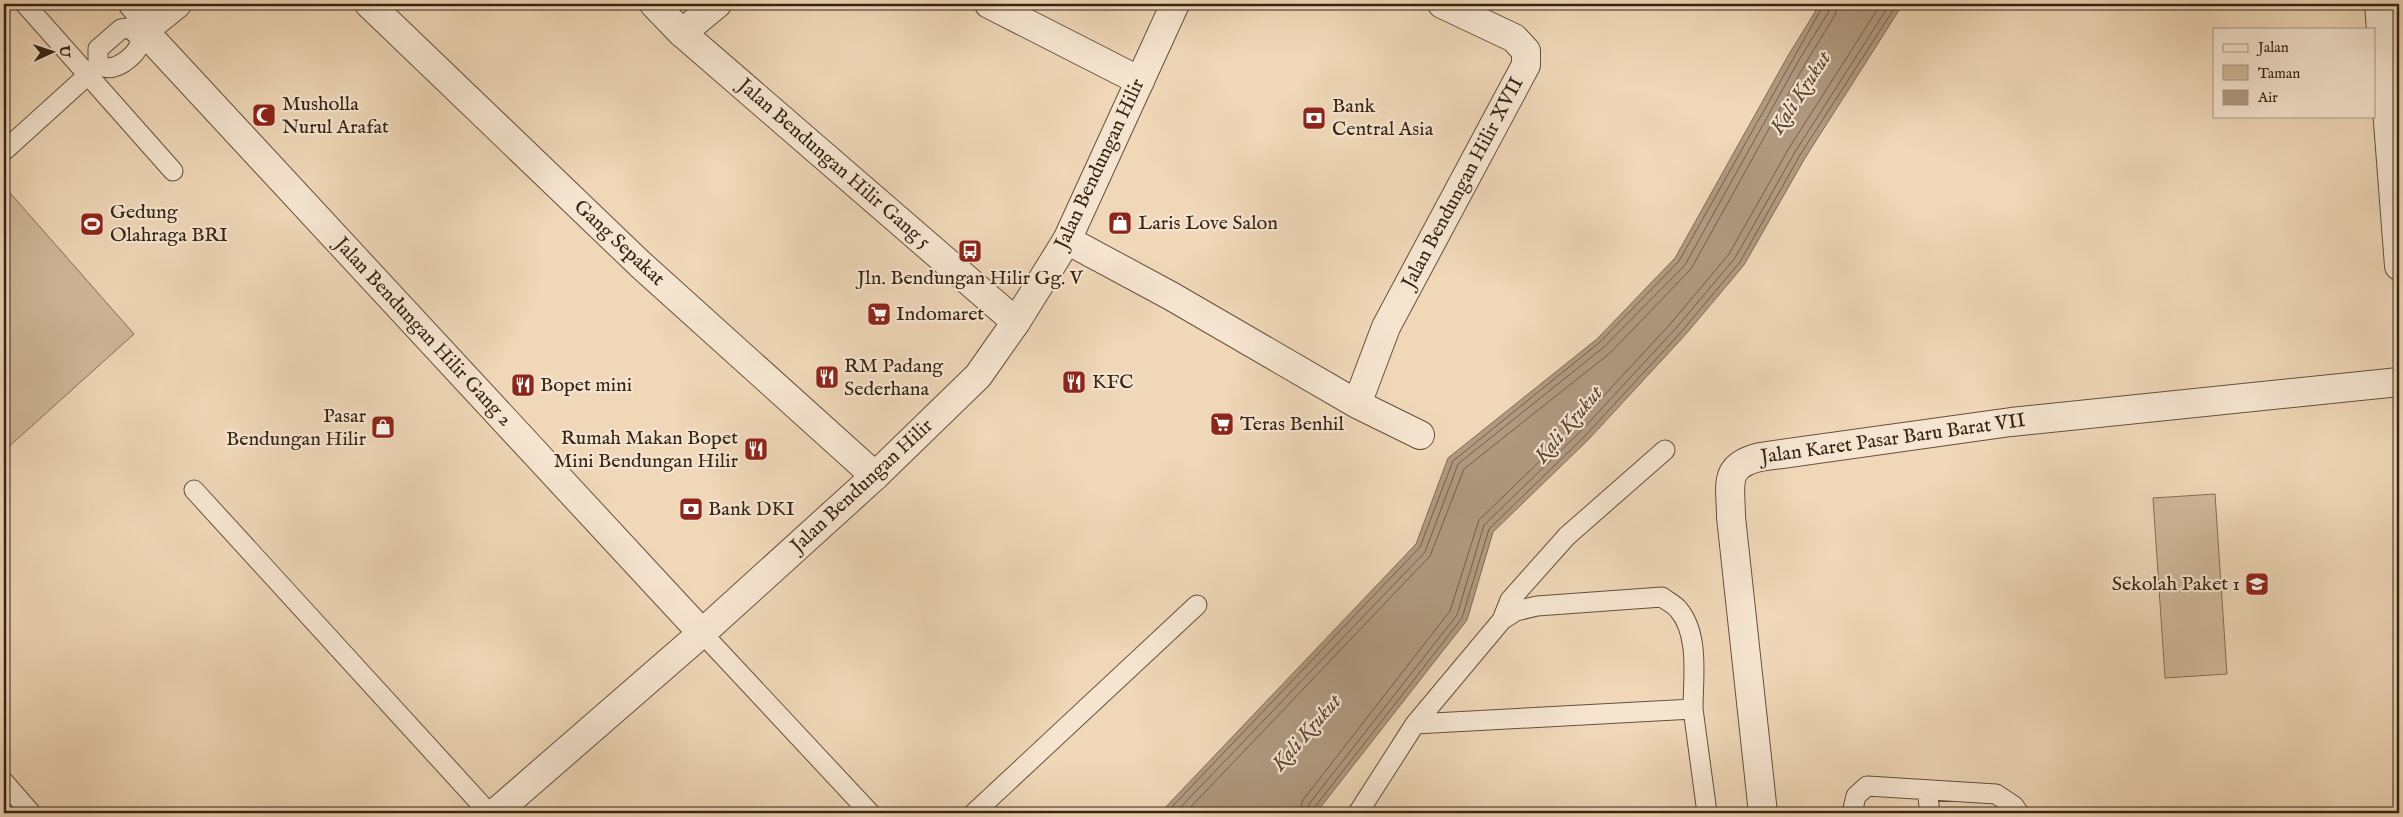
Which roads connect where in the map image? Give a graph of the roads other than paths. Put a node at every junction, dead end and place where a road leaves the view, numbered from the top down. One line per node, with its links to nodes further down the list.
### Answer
1 (25, 4): 13 (lane)
2 (133, 4): 11 (street, Jalan Bendungan Hilir Gang 2)
3 (177, 4): 11 (street)
4 (369, 4): 24 (street, Gang Sepakat)
5 (654, 4): 12 (street, Jalan Bendungan Hilir Gang 5)
6 (718, 4): 12 (street)
7 (989, 4): 14 (street)
8 (1174, 4): 14 (street, Jalan Bendungan Hilir)
9 (1442, 4): 21 (street, Jalan Bendungan Hilir XVII)
10 (2380, 4): 18 (street)
11 (144, 31): 13 (lane); 13 (lane); 28 (street, Jalan Bendungan Hilir Gang 2)
12 (682, 33): 19 (street, Jalan Bendungan Hilir Gang 5)
13 (94, 69): 15 (lane); 16 (lane)
14 (1140, 81): 17 (street, Jalan Bendungan Hilir)
15 (4, 151)
16 (173, 171)
17 (1067, 240): 19 (street, Jalan Bendungan Hilir); 21 (street)
18 (2399, 266)
19 (1016, 322): 24 (street, Jalan Bendungan Hilir)
20 (2399, 382): 40 (street, Jalan Karet Pasar Baru Barat VII)
21 (1357, 404): 22 (street)
22 (1420, 435)
23 (1665, 450): 27 (lane)
24 (875, 476): 28 (street, Jalan Bendungan Hilir)
25 (194, 490): 34 (lane)
26 (1197, 605): 37 (lane)
27 (1502, 620): 29 (lane); 30 (lane)
28 (702, 633): 35 (street, Jalan Bendungan Hilir); 36 (lane)
29 (1693, 709): 30 (lane); 39 (lane)
30 (1415, 724): 38 (lane)
31 (4, 782): 33 (lane)
32 (1927, 790): 41 (lane); 42 (lane); 43 (lane)
33 (29, 812)
34 (489, 813)
35 (495, 813)
36 (870, 813)
37 (974, 813)
38 (1358, 813)
39 (1707, 813)
40 (1763, 813)
41 (1852, 813)
42 (1930, 813)
43 (2018, 813)

